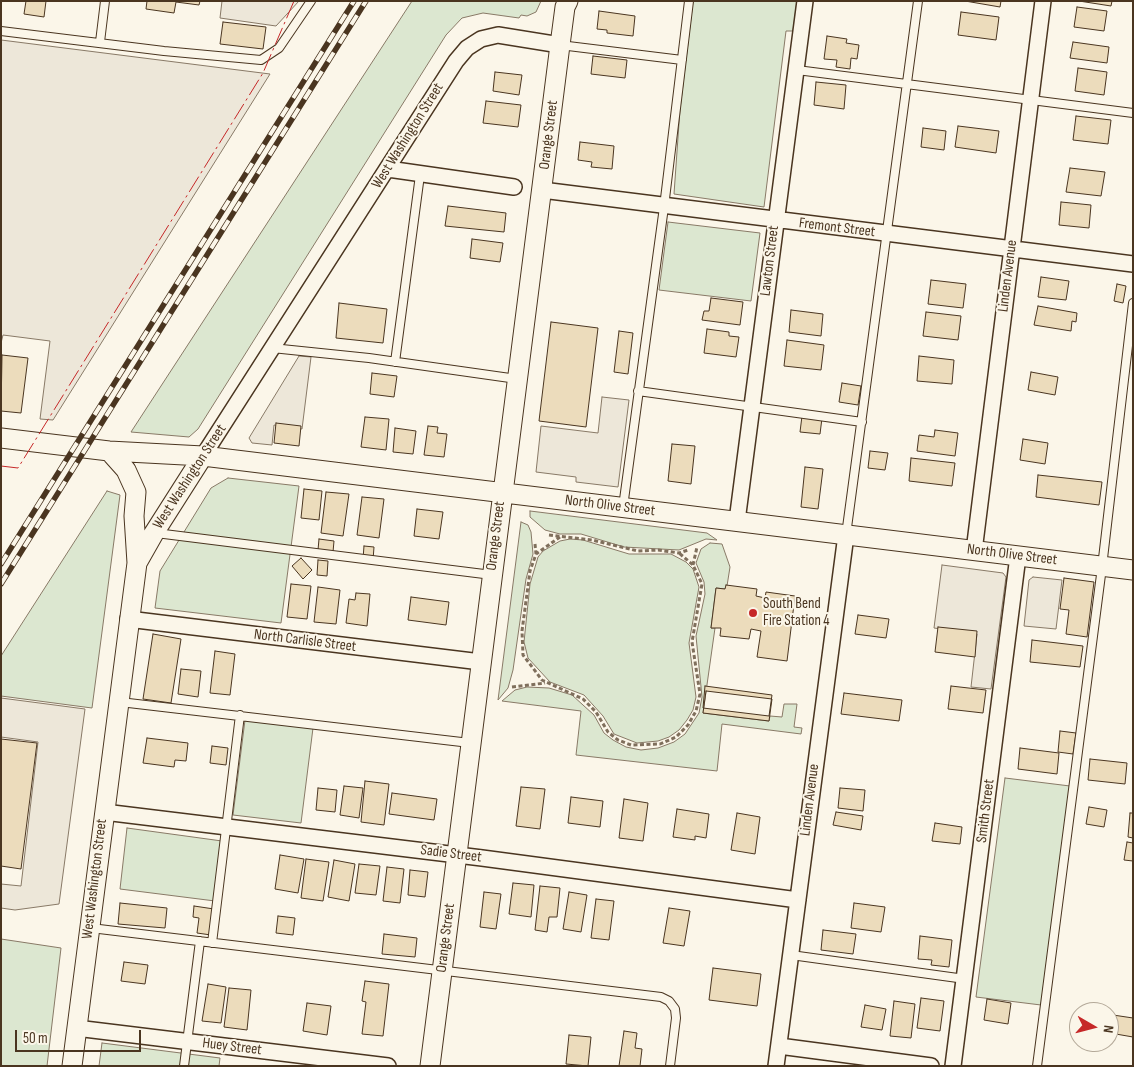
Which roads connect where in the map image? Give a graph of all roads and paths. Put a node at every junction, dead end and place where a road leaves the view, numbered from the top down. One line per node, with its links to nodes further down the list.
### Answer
1 (105, 1): 9 (lane)
2 (311, 1): 9 (lane)
3 (690, 1): 11 (lane)
4 (805, 1): 12 (street, Lawton Street)
5 (918, 1): 13 (lane)
6 (1043, 1): 14 (street, Linden Avenue)
7 (566, 3): 10 (street, Orange Street)
8 (1, 31): 9 (lane)
9 (100, 42)
10 (560, 45): 11 (lane); 16 (street, West Washington Street); 19 (street, Orange Street)
11 (682, 60): 20 (lane)
12 (797, 70): 13 (lane); 21 (street, Lawton Street)
13 (907, 84): 14 (lane); 22 (lane)
14 (1031, 99): 15 (lane); 23 (street, Linden Avenue)
15 (1133, 113)
16 (388, 169): 17 (street); 26 (street, West Washington Street)
17 (420, 175): 18 (street); 27 (lane)
18 (514, 187)
19 (542, 190): 20 (street, Fremont Street); 28 (street, Orange Street)
20 (664, 207): 21 (street, Fremont Street); 29 (lane)
21 (776, 220): 22 (street, Fremont Street); 30 (street, Lawton Street)
22 (886, 234): 23 (street, Fremont Street); 31 (lane)
23 (1011, 249): 24 (street, Fremont Street); 46 (street, Linden Avenue)
24 (1133, 264)
25 (1133, 303): 52 (lane)
26 (272, 348): 27 (lane); 34 (street, West Washington Street)
27 (395, 362): 28 (lane)
28 (517, 379): 35 (street, Orange Street)
29 (638, 391): 30 (lane); 36 (lane)
30 (752, 407): 31 (lane); 37 (street, Lawton Street)
31 (862, 422): 41 (lane)
32 (1, 438): 33 (street, North Olive Street)
33 (109, 451): 34 (street, North Olive Street); 38 (street)
34 (203, 456): 35 (street, North Olive Street); 39 (street, West Washington Street)
35 (502, 492): 36 (street, North Olive Street); 54 (street, Orange Street)
36 (623, 507): 37 (street, North Olive Street)
37 (737, 522): 41 (street, North Olive Street)
38 (135, 531): 39 (lane); 50 (street)
39 (154, 533): 50 (street, West Washington Street); 54 (lane)
40 (549, 535): 42 (path)
41 (846, 535): 46 (street, North Olive Street); 65 (street, Linden Avenue)
42 (560, 537): 47 (path); 48 (path)
43 (535, 544): 48 (path)
44 (697, 547): 51 (path)
45 (688, 550): 47 (path)
46 (974, 550): 49 (street, North Olive Street)
47 (678, 553): 51 (path)
48 (536, 554): 57 (path)
49 (1018, 556): 52 (street, North Olive Street); 71 (street, Smith Street)
50 (137, 563): 55 (street, West Washington Street)
51 (693, 565): 57 (path)
52 (1102, 567): 53 (street, North Olive Street); 83 (lane)
53 (1133, 570)
54 (492, 575): 56 (street, Orange Street)
55 (128, 619): 56 (street, North Carlisle Street); 59 (street, West Washington Street)
56 (481, 662): 61 (street, Orange Street)
57 (546, 683): 58 (path)
58 (512, 687)
59 (118, 702): 60 (lane); 62 (street, West Washington Street)
60 (240, 715): 61 (lane); 63 (lane)
61 (470, 743): 64 (street, Orange Street)
62 (104, 812): 63 (street, Sadie Street); 66 (street, West Washington Street)
63 (227, 828): 64 (street, Sadie Street); 68 (lane)
64 (456, 855): 65 (street, Sadie Street); 70 (street, Orange Street)
65 (798, 900): 69 (street, Linden Avenue)
66 (89, 927): 67 (lane); 72 (street, West Washington Street)
67 (200, 941): 68 (lane); 73 (lane)
68 (212, 942): 70 (lane)
69 (791, 955): 71 (lane); 74 (street, Linden Avenue)
70 (441, 972): 78 (street, Orange Street); 79 (lane)
71 (964, 979): 82 (street, Smith Street)
72 (76, 1028): 73 (street, Huey Street); 75 (street, West Washington Street)
73 (188, 1041): 76 (lane); 77 (street, Huey Street)
74 (779, 1046): 80 (street, Linden Avenue); 81 (street)
75 (72, 1066)
76 (184, 1066)
77 (388, 1066)
78 (430, 1066)
79 (670, 1066)
80 (776, 1066)
81 (931, 1066)
82 (954, 1066)
83 (1037, 1066)

